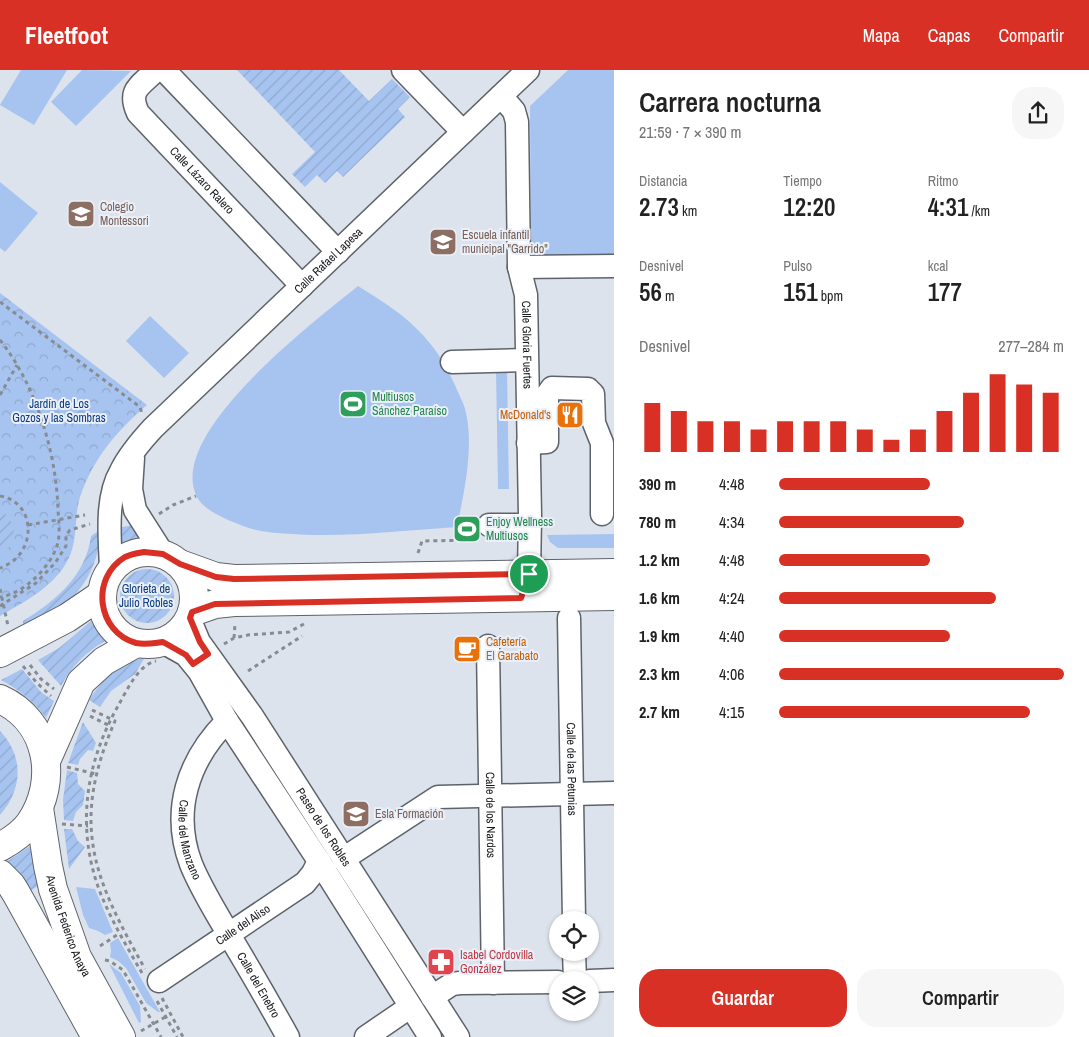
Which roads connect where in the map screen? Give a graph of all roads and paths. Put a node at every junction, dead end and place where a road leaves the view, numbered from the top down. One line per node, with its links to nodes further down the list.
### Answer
1 (156, 70): 10 (street, Calle Lázaro Ralero)
2 (164, 70): 7 (street)
3 (403, 70): 6 (street)
4 (528, 70): 5 (street, Calle Rafael Lapesa)
5 (501, 96): 6 (street, Calle Rafael Lapesa); 9 (street, Calle Gloria Fuertes)
6 (463, 132): 7 (street, Calle Rafael Lapesa)
7 (338, 252): 10 (street, Calle Rafael Lapesa)
8 (614, 266): 9 (street)
9 (519, 267): 13 (street, Calle Gloria Fuertes)
10 (302, 286): 19 (street, Calle Rafael Lapesa)
11 (0, 302): 17 (path)
12 (0, 340): 15 (path)
13 (526, 360): 14 (street); 18 (street, Calle Gloria Fuertes)
14 (452, 362)
15 (17, 365): 16 (path); 25 (path)
16 (0, 395)
17 (143, 417)
18 (528, 443): 22 (street); 28 (street, Calle Gloria Fuertes)
19 (133, 453): 26 (street, Calle Rafael Lapesa); 32 (street)
20 (0, 496): 29 (path)
21 (196, 496): 24 (path)
22 (602, 514)
23 (85, 515): 25 (path)
24 (152, 518)
25 (59, 521): 29 (path); 40 (path)
26 (109, 522): 34 (street, Calle Rafael Lapesa); 41 (path)
27 (489, 525): 28 (street)
28 (530, 525): 36 (street, Calle Gloria Fuertes)
29 (28, 526): 33 (path)
30 (442, 540): 31 (path)
31 (418, 553)
32 (171, 559): 34 (main road); 36 (main road); 42 (main road)
33 (0, 568)
34 (111, 570): 38 (main road)
35 (614, 573): 36 (main road)
36 (525, 586): 39 (main road); 42 (main road)
37 (0, 589): 40 (path)
38 (102, 596): 43 (main road); 48 (main road)
39 (614, 596)
40 (1, 597): 41 (path)
41 (1, 605): 47 (path)
42 (191, 615): 50 (main road); 51 (street, Paseo de los Robles)
43 (67, 618): 47 (main road); 53 (main road)
44 (569, 618): 67 (street, Calle de las Petunias)
45 (306, 623): 51 (path)
46 (302, 636): 54 (path)
47 (5, 641)
48 (136, 643): 50 (main road); 63 (main road)
49 (488, 646): 68 (street, Calle de los Nardos)
50 (161, 651): 60 (path); 61 (street, Paseo de los Robles)
51 (208, 654): 73 (street, Paseo de los Robles)
52 (30, 665): 55 (path)
53 (12, 669): 57 (path)
54 (248, 671)
55 (58, 692)
56 (0, 699): 63 (main road)
57 (55, 699)
58 (88, 708): 60 (path)
59 (85, 714): 62 (path)
60 (111, 719): 62 (path); 65 (path)
61 (227, 722): 74 (street, Paseo de los Robles); 79 (street, Calle del Manzano)
62 (108, 725): 64 (path)
63 (55, 764): 64 (path); 69 (main road)
64 (91, 772): 65 (path); 71 (path)
65 (96, 774): 71 (path)
66 (614, 793): 67 (street)
67 (573, 794): 68 (street); 76 (street, Calle de las Petunias)
68 (490, 795): 73 (street); 85 (street, Calle de los Nardos)
69 (39, 808): 72 (main road); 92 (main road, Avenida Federico Anaya)
70 (62, 824): 71 (path)
71 (89, 826): 77 (path); 78 (path)
72 (0, 847)
73 (343, 859): 87 (street, Paseo de los Robles)
74 (318, 861): 79 (street, Calle del Aliso); 88 (street, Paseo de los Robles)
75 (0, 874): 93 (main road, Avenida Federico Anaya)
76 (574, 911)
77 (124, 931): 78 (path); 86 (path)
78 (120, 933): 80 (path); 86 (path)
79 (228, 933): 86 (street, Calle del Aliso); 97 (street, Calle del Enebro)
80 (100, 946)
81 (105, 960): 91 (path)
82 (614, 980): 83 (street)
83 (599, 981)
84 (549, 982): 85 (street)
85 (493, 983): 87 (street)
86 (153, 984): 89 (path); 90 (path)
87 (432, 997): 100 (street, Paseo de los Robles)
88 (410, 1007): 98 (street); 99 (street, Paseo de los Robles)
89 (171, 1014): 90 (path); 96 (path)
90 (166, 1017): 91 (path); 95 (path)
91 (154, 1024): 92 (path); 94 (path)
92 (131, 1034)
93 (96, 1037)
94 (161, 1037)
95 (177, 1037)
96 (183, 1037)
97 (288, 1037)
98 (366, 1037)
99 (430, 1037)
100 (458, 1037)

